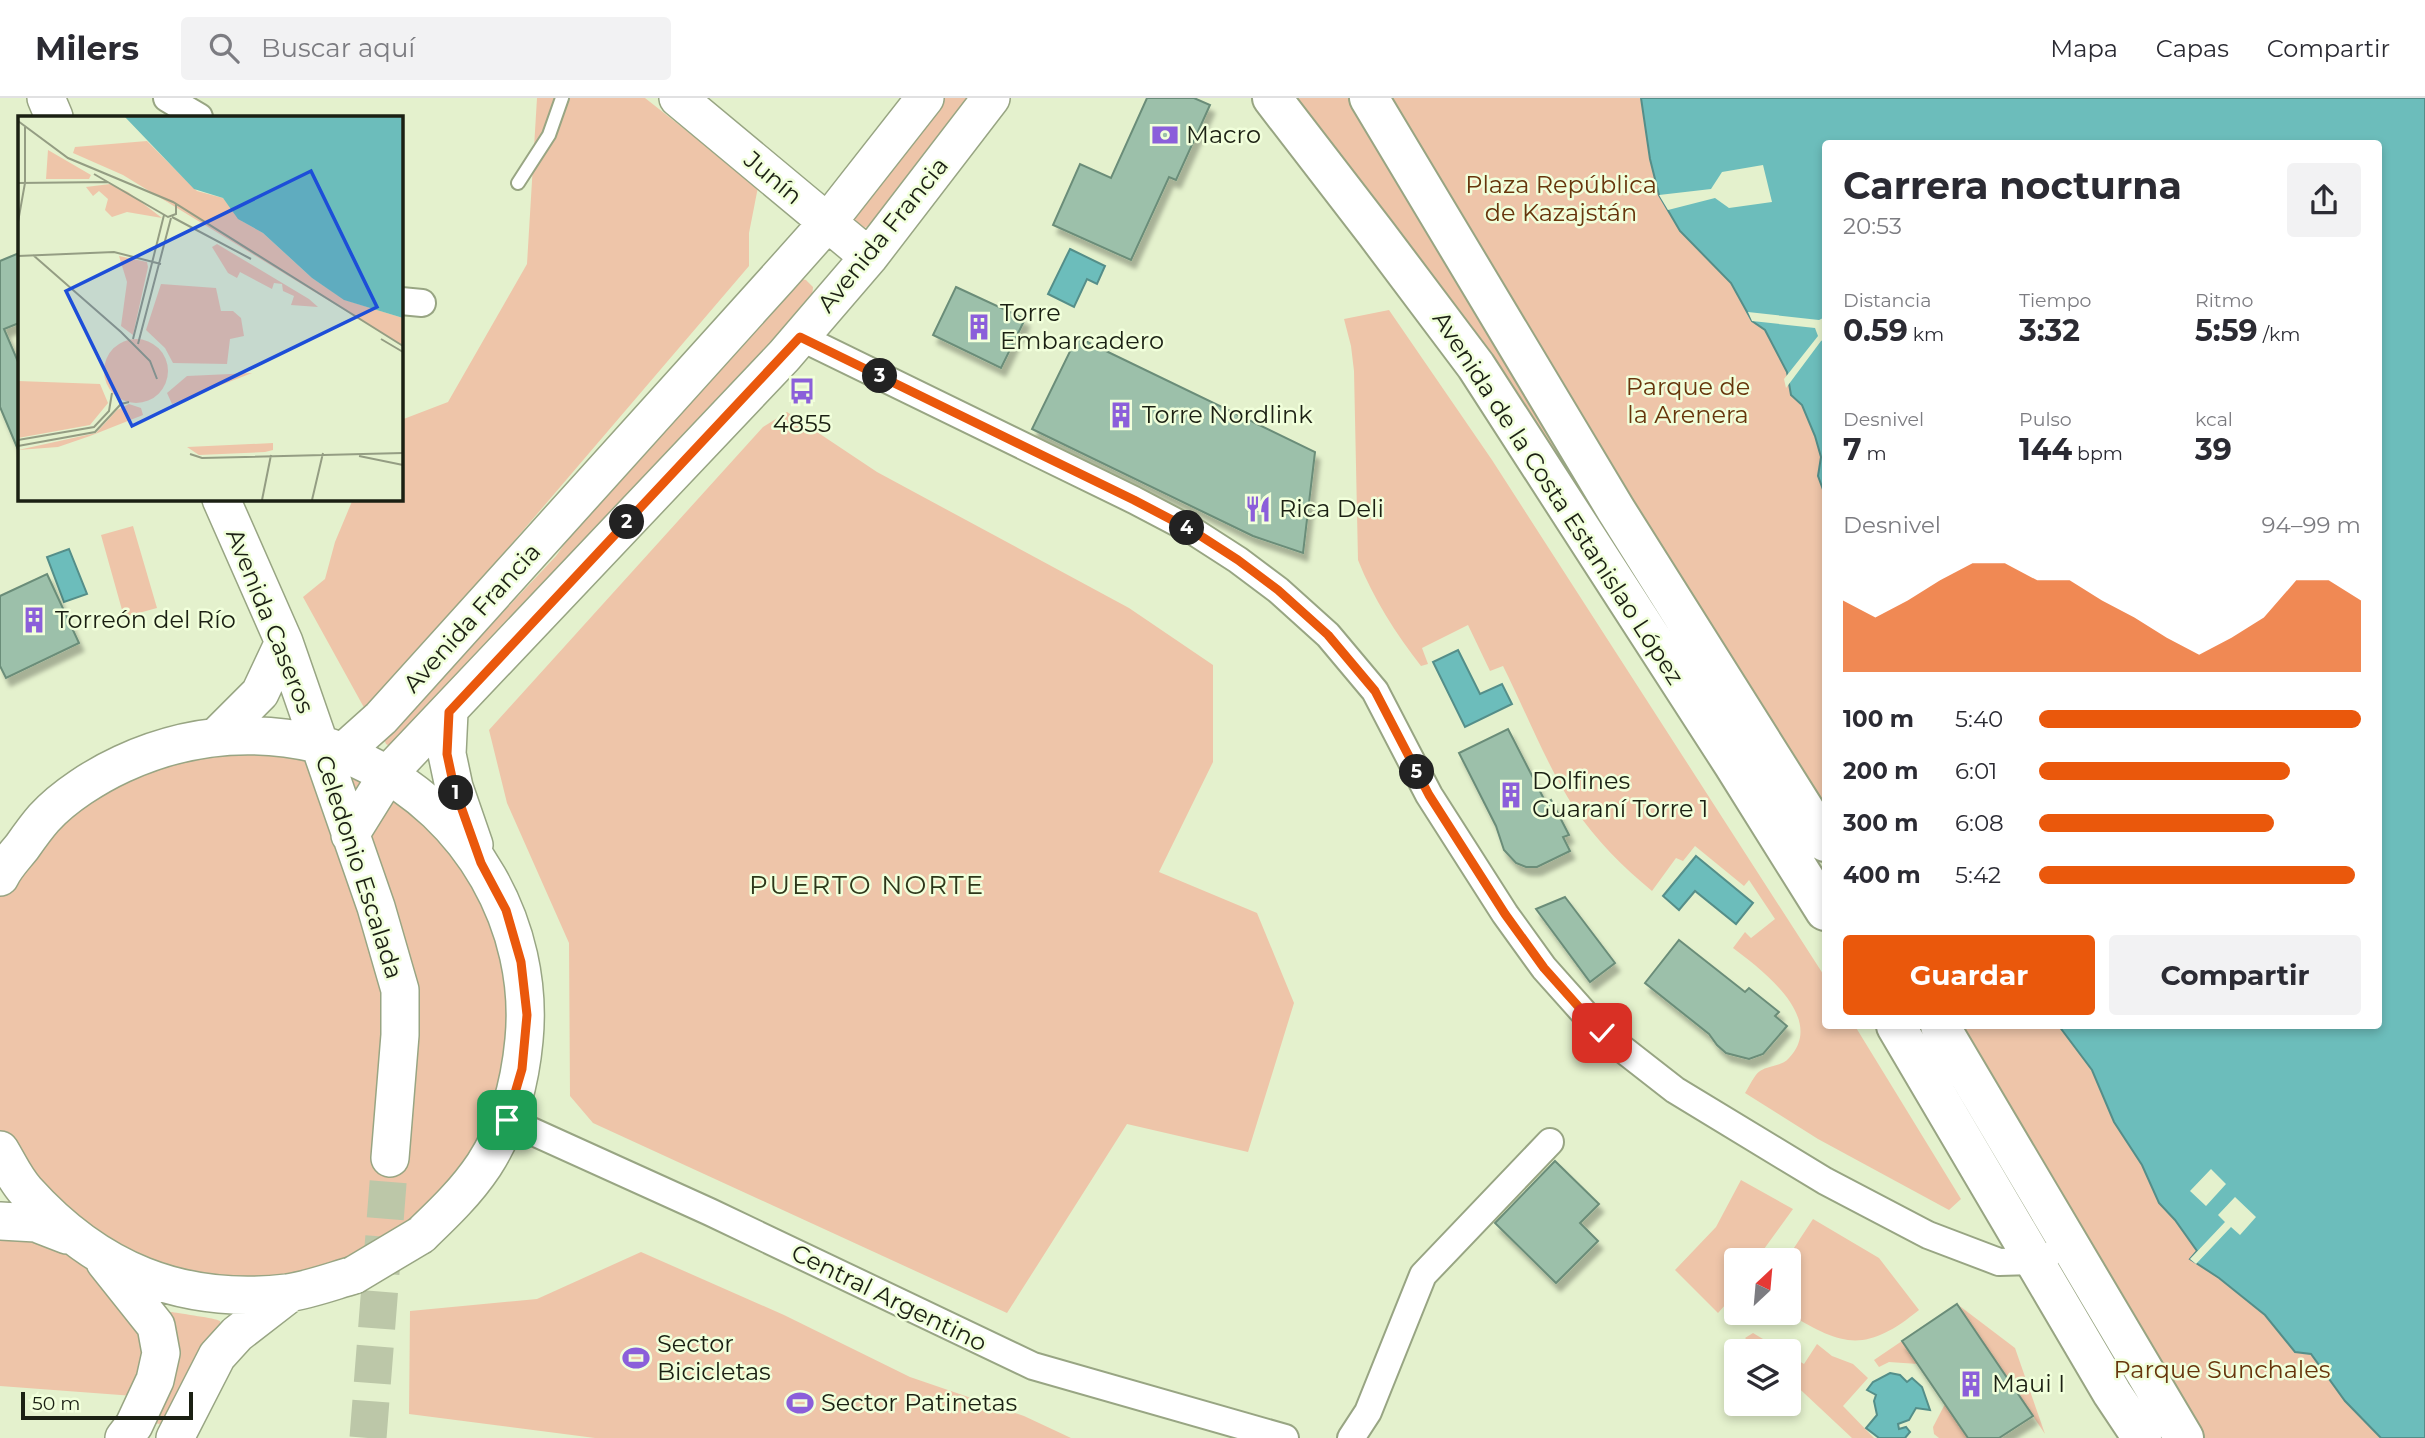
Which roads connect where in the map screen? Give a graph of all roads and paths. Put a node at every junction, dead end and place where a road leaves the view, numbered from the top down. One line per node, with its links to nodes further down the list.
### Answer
1 (46, 98): 9 (main road)
2 (167, 98): 10 (street)
3 (562, 98): 11 (lane)
4 (678, 98): 12 (main road, Junín)
5 (925, 98): 12 (main road, Avenida Francia)
6 (991, 98): 13 (main road, Avenida Francia)
7 (1272, 98): 26 (main road, Avenida de la Costa Estanislao López)
8 (1370, 98): 23 (main road, Avenida de la Costa Estanislao López)
9 (54, 116)
10 (197, 116)
11 (518, 183)
12 (827, 223): 13 (main road, Junín); 14 (main road, Avenida Francia)
13 (869, 257): 15 (main road, Avenida Francia)
14 (778, 278): 15 (main road); 20 (main road, Avenida Francia)
15 (811, 325): 18 (main road, Avenida Francia); 36 (street)
16 (221, 500): 17 (main road, Avenida Caseros)
17 (284, 642): 19 (main road); 20 (main road, Avenida Caseros)
18 (449, 712): 21 (main road, Avenida Francia); 24 (main road)
19 (217, 736): 20 (main road); 25 (main road)
20 (331, 748): 21 (main road); 22 (main road, Celedonio Escalada)
21 (388, 774): 22 (main road, Avenida Francia); 24 (main road)
22 (350, 835): 32 (main road, Celedonio Escalada)
23 (1822, 837)
24 (481, 863): 29 (main road)
25 (1, 875)
26 (1822, 906)
27 (1898, 1029): 36 (main road)
28 (1942, 1029): 35 (main road)
29 (507, 1120): 37 (main road, bridge); 40 (street, Central Argentino)
30 (1550, 1142): 41 (street)
31 (0, 1150): 34 (main road)
32 (390, 1158)
33 (0, 1221): 34 (main road)
34 (86, 1246): 37 (main road); 38 (main road)
35 (2071, 1247): 36 (street); 43 (main road)
36 (2034, 1261): 42 (main road)
37 (290, 1293): 39 (main road)
38 (124, 1438)
39 (175, 1438)
40 (1285, 1438)
41 (1351, 1438)
42 (2142, 1438)
43 (2184, 1438)

